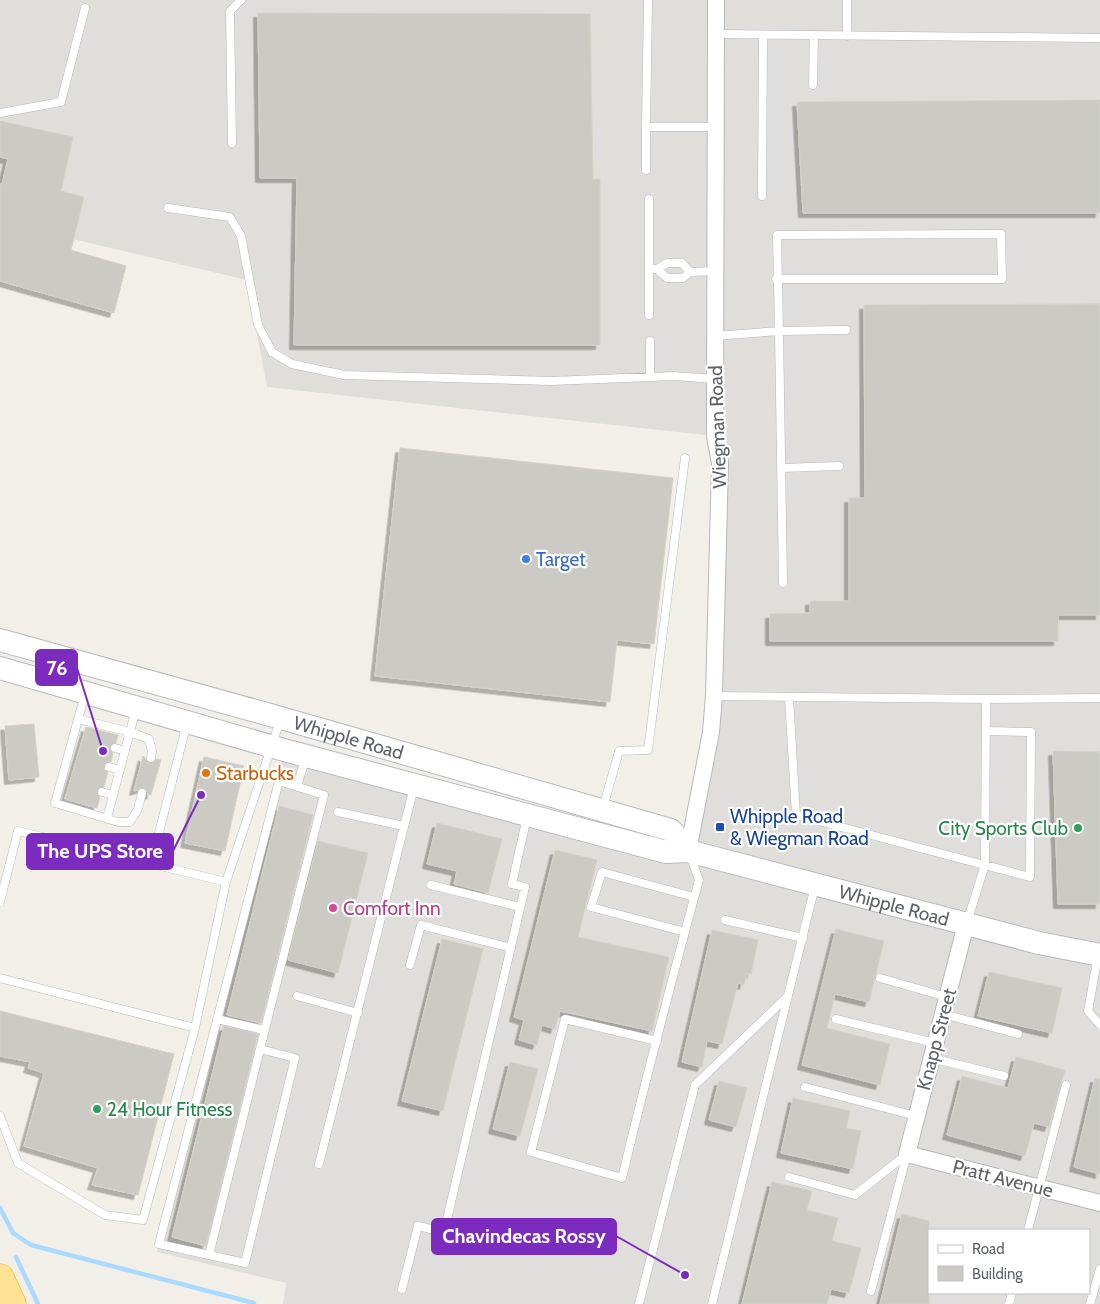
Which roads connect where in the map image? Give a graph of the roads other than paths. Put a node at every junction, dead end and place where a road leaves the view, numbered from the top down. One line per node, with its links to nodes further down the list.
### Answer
1 (240, 0): 15 (lane)
2 (648, 0): 13 (lane)
3 (716, 0): 6 (street, Wiegman Road)
4 (847, 0): 9 (lane)
5 (85, 8): 12 (lane)
6 (716, 34): 7 (lane); 14 (street, Wiegman Road)
7 (764, 35): 8 (lane); 17 (lane)
8 (814, 36): 9 (lane); 11 (lane)
9 (847, 36): 10 (lane)
10 (1100, 38)
11 (813, 85)
12 (0, 112)
13 (646, 127): 14 (lane); 16 (lane)
14 (715, 127): 21 (street, Wiegman Road)
15 (232, 142)
16 (646, 170)
17 (762, 196)
18 (649, 199): 20 (lane)
19 (168, 208): 29 (lane)
20 (653, 269): 22 (lane); 22 (lane); 24 (lane)
21 (715, 271): 22 (lane); 27 (street, Wiegman Road)
22 (690, 272)
23 (776, 279): 23 (lane); 25 (lane)
24 (649, 316)
25 (779, 330): 26 (lane); 27 (lane); 33 (lane)
26 (846, 330)
27 (715, 336): 30 (street, Wiegman Road)
28 (650, 340): 29 (lane)
29 (650, 377): 30 (lane)
30 (715, 379): 38 (street, Wiegman Road)
31 (686, 458): 66 (lane)
32 (839, 466): 33 (lane)
33 (782, 468): 34 (lane)
34 (783, 584)
35 (0, 640): 43 (main road, Whipple Road)
36 (0, 668): 37 (main road, Whipple Road)
37 (85, 692): 42 (main road, Whipple Road); 44 (lane)
38 (714, 696): 39 (lane); 71 (street, Wiegman Road)
39 (789, 697): 41 (lane); 73 (lane)
40 (1100, 698): 41 (lane)
41 (986, 699): 46 (lane)
42 (137, 707): 45 (main road, Whipple Road); 47 (lane)
43 (281, 718): 50 (lane); 66 (main road, Whipple Road)
44 (78, 719): 47 (lane); 48 (lane)
45 (187, 722): 50 (main road, Whipple Road); 72 (lane)
46 (986, 731): 73 (lane); 73 (lane)
47 (130, 732): 52 (lane); 56 (lane)
48 (73, 738): 49 (lane); 54 (lane)
49 (82, 741)
50 (273, 746): 53 (main road, Whipple Road); 74 (lane)
51 (115, 748): 52 (lane)
52 (125, 751): 58 (lane)
53 (306, 755): 61 (main road, Whipple Road); 62 (lane)
54 (68, 756): 55 (lane); 59 (lane)
55 (77, 758)
56 (151, 758)
57 (109, 767): 58 (lane)
58 (120, 770): 65 (lane)
59 (61, 780): 60 (lane); 69 (lane)
60 (70, 783)
61 (415, 785): 68 (main road, Whipple Road); 70 (lane)
62 (297, 786): 95 (lane); 98 (lane)
63 (102, 792): 65 (lane)
64 (142, 793): 69 (lane)
65 (113, 795): 69 (lane)
66 (603, 810): 71 (main road, Whipple Road)
67 (338, 812): 70 (lane)
68 (528, 815): 71 (main road, Whipple Road); 79 (lane)
69 (107, 818)
70 (404, 826): 92 (lane)
71 (688, 851): 75 (main road, Whipple Road); 77 (lane)
72 (151, 864): 74 (lane); 78 (lane)
73 (985, 865): 81 (lane)
74 (226, 882): 97 (lane)
75 (816, 884): 81 (main road, Whipple Road); 83 (lane)
76 (431, 885): 79 (lane)
77 (694, 897): 82 (lane); 82 (lane)
78 (0, 902)
79 (520, 907): 84 (lane)
80 (725, 920): 83 (lane)
81 (966, 924): 85 (main road, Whipple Road); 91 (street, Knapp Street)
82 (685, 932): 100 (lane)
83 (803, 938): 90 (lane)
84 (511, 948): 86 (lane); 117 (lane)
85 (1099, 955): 96 (lane)
86 (410, 965)
87 (0, 978): 97 (lane)
88 (880, 978): 91 (lane)
89 (297, 996): 92 (lane)
90 (788, 996): 120 (lane); 121 (lane)
91 (947, 997): 93 (street, Knapp Street)
92 (358, 1013): 109 (lane)
93 (943, 1014): 99 (lane); 102 (street, Knapp Street)
94 (836, 1019): 102 (lane)
95 (217, 1020): 98 (lane); 114 (lane)
96 (1100, 1024)
97 (195, 1028): 106 (lane)
98 (264, 1030): 101 (lane)
99 (1018, 1034)
100 (657, 1041): 100 (lane)
101 (260, 1049): 114 (lane); 114 (lane)
102 (933, 1050): 103 (lane); 107 (street, Knapp Street)
103 (1004, 1076)
104 (1066, 1085): 111 (lane)
105 (804, 1087): 107 (lane)
106 (0, 1116)
107 (916, 1116): 108 (street, Knapp Street)
108 (907, 1154): 110 (lane); 111 (street, Pratt Avenue); 118 (lane)
109 (319, 1164)
110 (789, 1177)
111 (1039, 1187): 112 (street, Pratt Avenue); 113 (lane)
112 (1100, 1203)
113 (1028, 1229)
114 (209, 1255)
115 (1100, 1269): 122 (lane)
116 (0, 1278): 119 (highway)
117 (402, 1290)
118 (871, 1291)
119 (12, 1304)
120 (639, 1304)
121 (712, 1304)
122 (1090, 1304)

